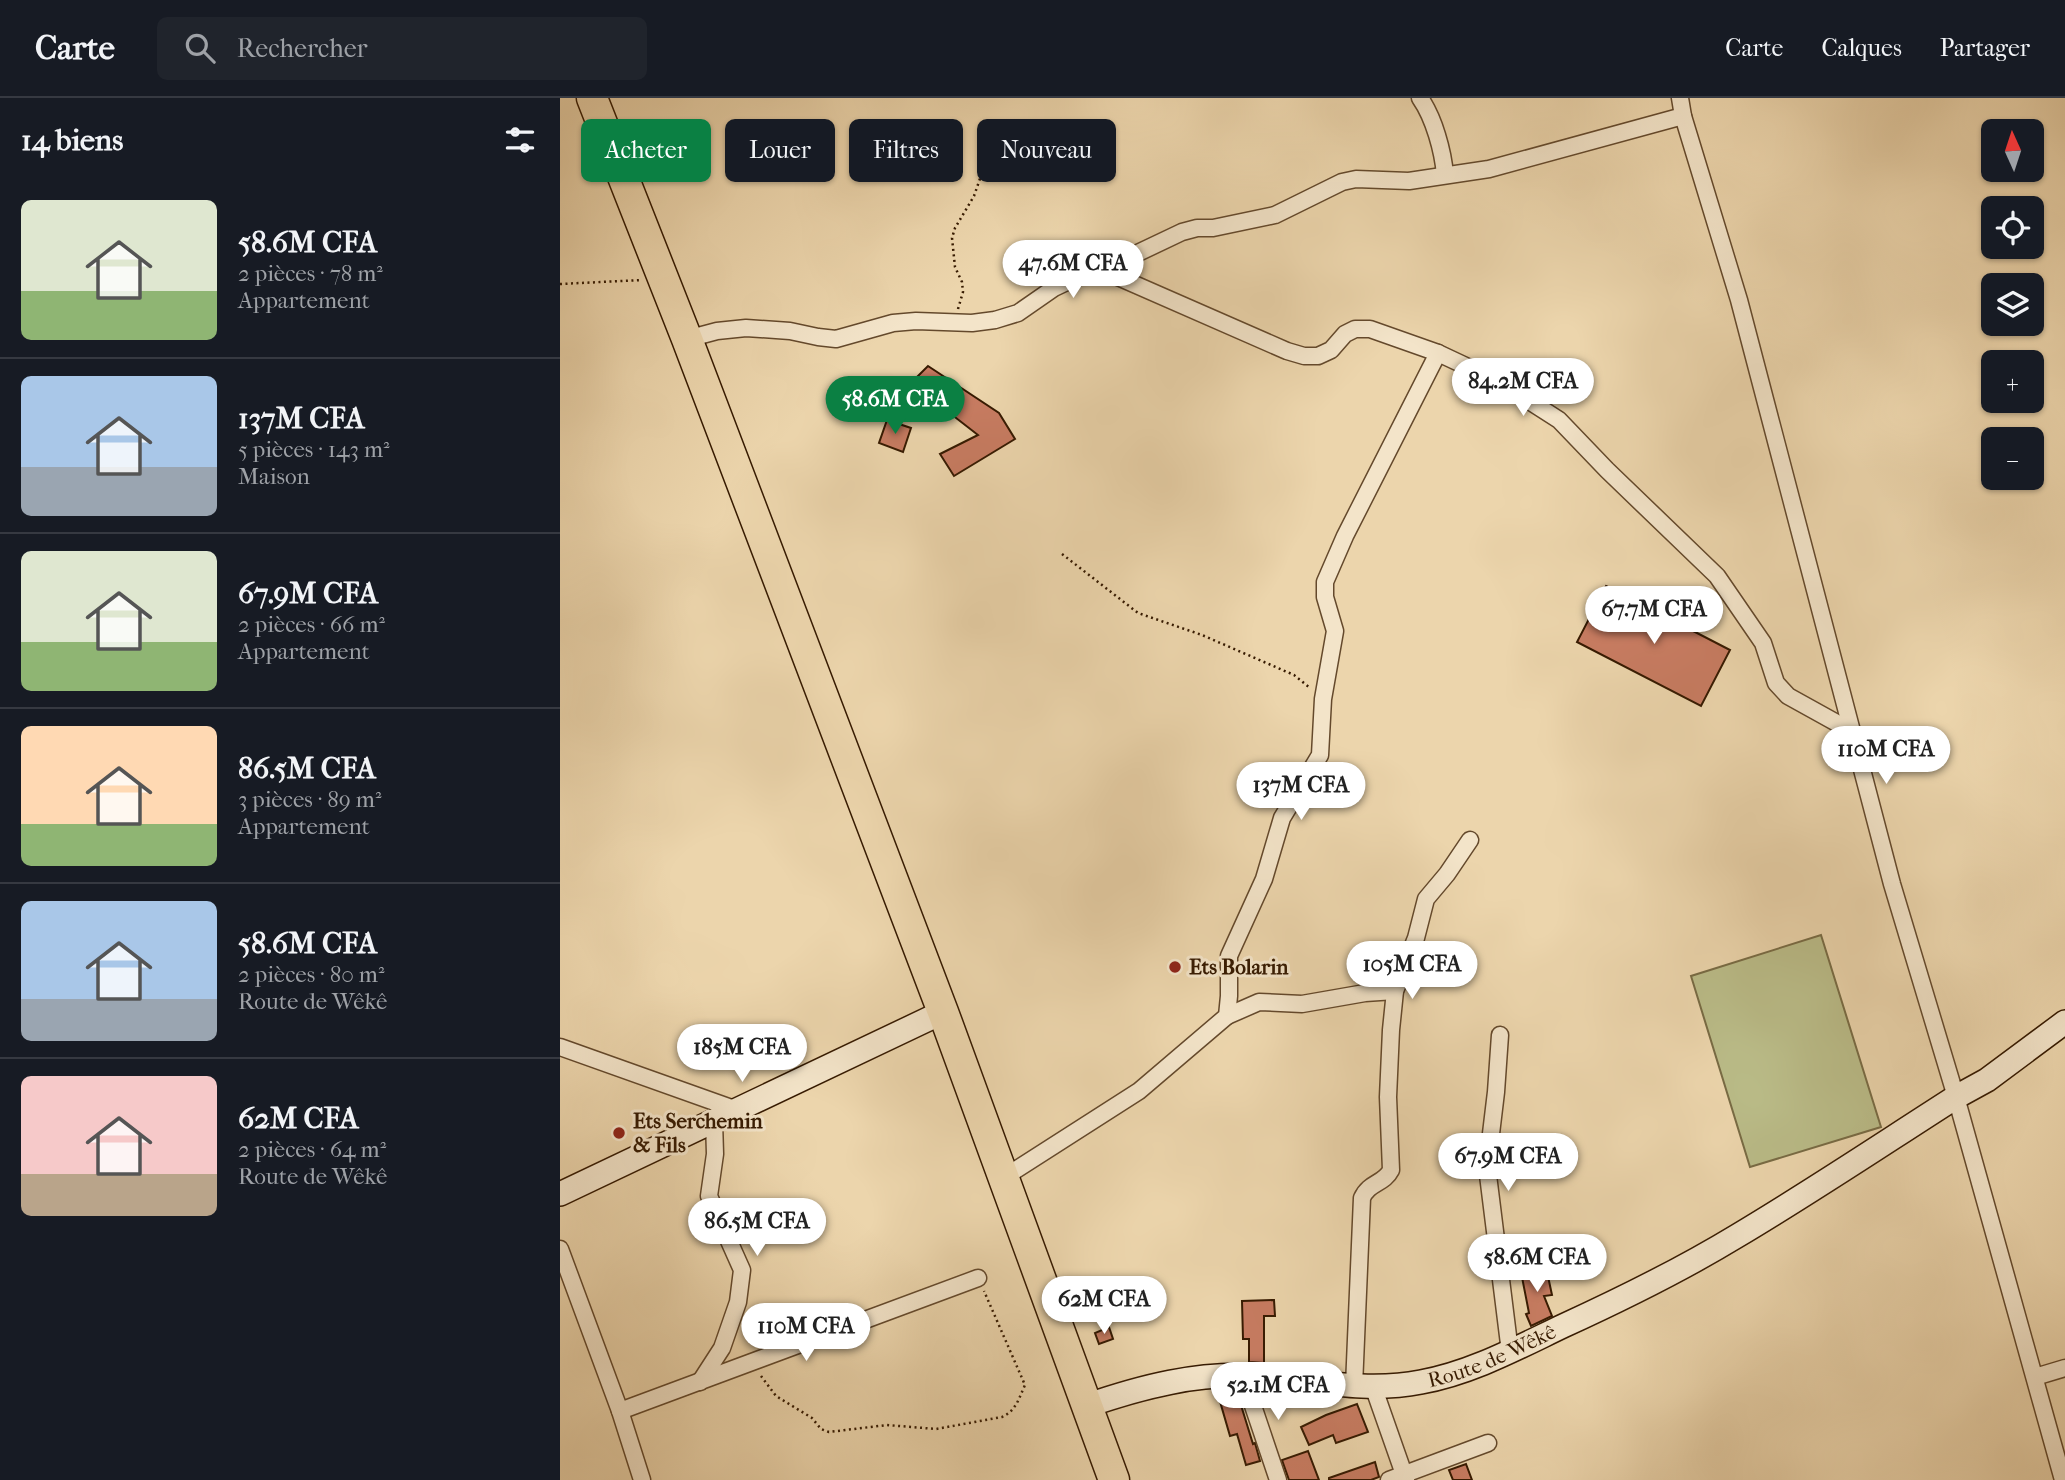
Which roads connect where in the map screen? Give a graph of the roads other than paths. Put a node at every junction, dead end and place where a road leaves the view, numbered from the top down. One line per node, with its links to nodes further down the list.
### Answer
1 (592, 98): 7 (highway)
2 (1420, 98): 5 (street)
3 (1680, 98): 4 (street)
4 (1683, 116): 5 (street); 9 (street)
5 (1445, 175): 6 (street)
6 (1102, 270): 7 (street); 8 (street)
7 (687, 339): 12 (highway)
8 (1438, 353): 9 (street); 13 (street)
9 (1853, 732): 17 (street)
10 (1469, 840): 11 (street)
11 (1395, 991): 13 (street); 29 (street)
12 (943, 1012): 18 (street); 20 (highway)
13 (1227, 1016): 20 (street)
14 (2065, 1022): 17 (street, Route de Wêkê)
15 (1500, 1035): 24 (street)
16 (560, 1047): 18 (street)
17 (1956, 1097): 24 (street, Route de Wêkê); 27 (street)
18 (737, 1110): 19 (street)
19 (714, 1121): 21 (street); 28 (street)
20 (1003, 1178): 30 (highway)
21 (560, 1194)
22 (560, 1249): 31 (street)
23 (978, 1278): 28 (street)
24 (1510, 1352): 29 (street, Route de Wêkê)
25 (2065, 1367): 27 (street)
26 (1243, 1376): 29 (street, Route de Wêkê); 30 (street, Route de Wêkê); 36 (street)
27 (2035, 1377): 37 (street)
28 (700, 1382): 31 (street)
29 (1364, 1386): 33 (street)
30 (1086, 1406): 35 (highway)
31 (620, 1411): 34 (street)
32 (1488, 1443): 33 (street)
33 (1400, 1478)
34 (642, 1480)
35 (1114, 1480)
36 (1278, 1480)
37 (2063, 1480)

